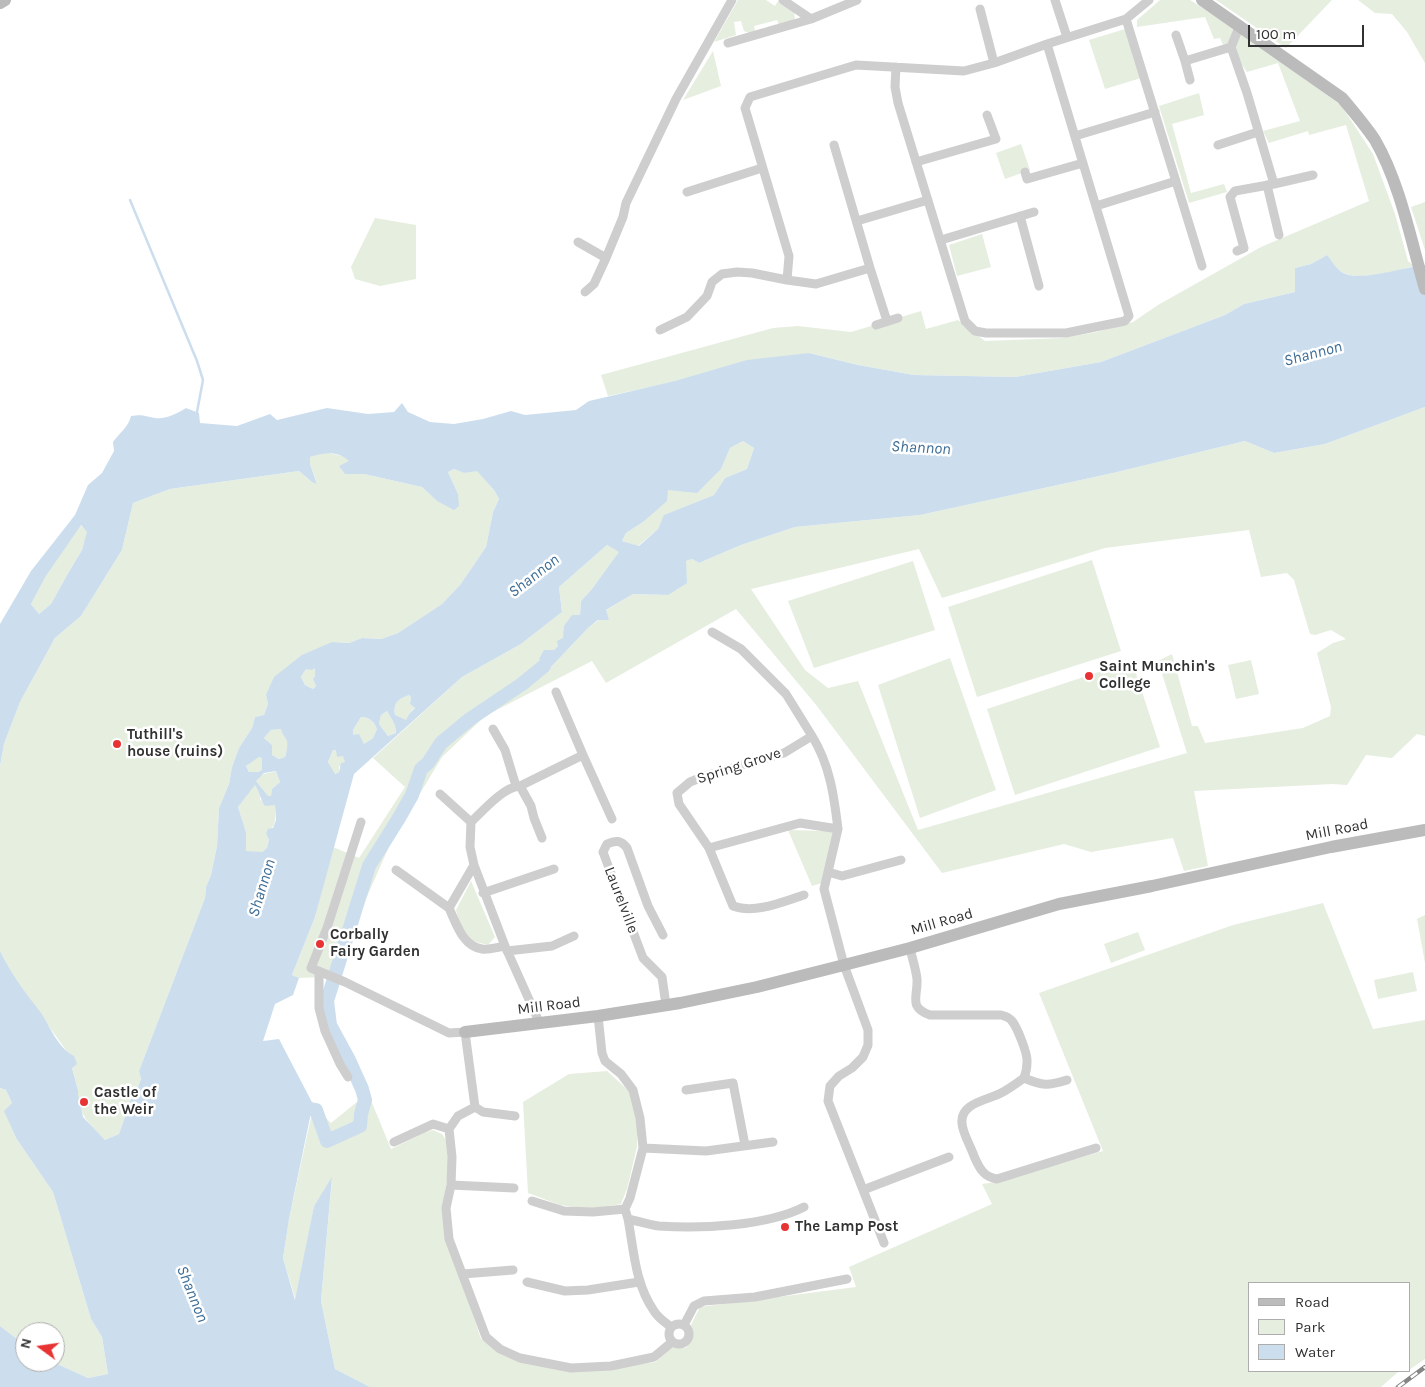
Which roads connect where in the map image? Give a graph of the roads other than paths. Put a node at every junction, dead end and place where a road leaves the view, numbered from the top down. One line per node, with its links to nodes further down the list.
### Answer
1 (5, 0): 8 (street)
2 (732, 0): 47 (street)
3 (783, 0): 10 (street)
4 (857, 0): 10 (street)
5 (1055, 0): 14 (street)
6 (1149, 0): 11 (street)
7 (1202, 0): 12 (street)
8 (0, 3)
9 (980, 9): 19 (street)
10 (811, 19): 15 (street)
11 (1126, 19): 14 (street); 22 (street)
12 (1240, 26): 17 (street); 52 (street)
13 (1176, 35): 18 (street)
14 (1067, 37): 16 (street)
15 (728, 42)
16 (1047, 44): 19 (street); 25 (street)
17 (1232, 47): 18 (street); 24 (street)
18 (1185, 61): 21 (street)
19 (994, 63): 20 (street)
20 (896, 67): 30 (street); 32 (street)
21 (1190, 80)
22 (1155, 112): 25 (street); 35 (street)
23 (988, 115): 26 (street)
24 (1258, 132): 27 (street); 36 (street)
25 (1075, 136): 31 (street)
26 (996, 139): 29 (street); 30 (street)
27 (1218, 145)
28 (834, 146): 42 (street)
29 (999, 148)
30 (916, 162): 38 (street)
31 (1083, 163): 33 (street); 39 (street)
32 (762, 168): 37 (street); 50 (street)
33 (1025, 172)
34 (1313, 175): 36 (street)
35 (1176, 181): 39 (street); 48 (street)
36 (1270, 185): 43 (street); 46 (street)
37 (687, 192)
38 (928, 200): 42 (street); 44 (street)
39 (1096, 206): 44 (street)
40 (1034, 212): 41 (street)
41 (1020, 216): 44 (street); 51 (street)
42 (858, 221): 49 (street)
43 (1279, 235)
44 (941, 240)
45 (578, 242): 47 (street)
46 (1244, 248)
47 (606, 258): 53 (street)
48 (1202, 266)
49 (870, 268): 50 (street); 55 (street)
50 (787, 280): 57 (street)
51 (1039, 286)
52 (1425, 289)
53 (585, 292)
54 (898, 318): 55 (street)
55 (887, 321): 56 (street)
56 (876, 325)
57 (660, 330)
58 (712, 632): 61 (street)
59 (556, 692): 62 (street)
60 (493, 729): 63 (street)
61 (812, 736): 68 (street); 71 (street, Spring Grove)
62 (582, 756): 63 (street); 65 (street)
63 (518, 786): 67 (street); 70 (street)
64 (440, 794): 67 (street)
65 (612, 819)
66 (360, 822): 85 (street)
67 (471, 822): 73 (street)
68 (838, 829): 71 (street); 76 (street)
69 (1425, 830): 82 (street, Mill Road)
70 (542, 838)
71 (709, 848): 78 (street)
72 (901, 860): 76 (street)
73 (474, 865): 77 (street); 79 (street)
74 (554, 869): 77 (street)
75 (396, 870): 79 (street)
76 (828, 872): 84 (street)
77 (483, 893): 83 (street)
78 (804, 895)
79 (449, 908): 83 (street)
80 (663, 935): 86 (street, Laurelville)
81 (574, 936): 83 (street)
82 (910, 948): 84 (street, Mill Road); 91 (street)
83 (506, 949): 88 (street)
84 (844, 965): 86 (street, Mill Road); 105 (street)
85 (319, 971): 89 (street); 90 (street)
86 (666, 1005): 87 (street, Mill Road)
87 (598, 1016): 88 (street, Mill Road); 100 (street)
88 (540, 1024): 89 (street, Mill Road)
89 (466, 1032): 94 (street)
90 (348, 1077)
91 (1024, 1078): 92 (street); 101 (street)
92 (1067, 1080)
93 (686, 1090): 99 (street)
94 (475, 1106): 95 (street); 96 (street)
95 (515, 1116)
96 (449, 1129): 97 (street); 103 (street)
97 (394, 1142)
98 (773, 1142): 99 (street)
99 (745, 1145): 100 (street)
100 (643, 1148): 108 (street)
101 (1096, 1148)
102 (948, 1157): 105 (street)
103 (451, 1185): 104 (street); 112 (street)
104 (514, 1188)
105 (863, 1190): 110 (street)
106 (532, 1201): 108 (street)
107 (804, 1207): 109 (street)
108 (625, 1209): 109 (street)
109 (628, 1219): 115 (street)
110 (884, 1243)
111 (513, 1270): 112 (street)
112 (463, 1274): 118 (street)
113 (847, 1279): 116 (street)
114 (526, 1282): 115 (street)
115 (638, 1282): 117 (street)
116 (684, 1325): 117 (street); 118 (street)
117 (671, 1327): 118 (street)
118 (672, 1342)

